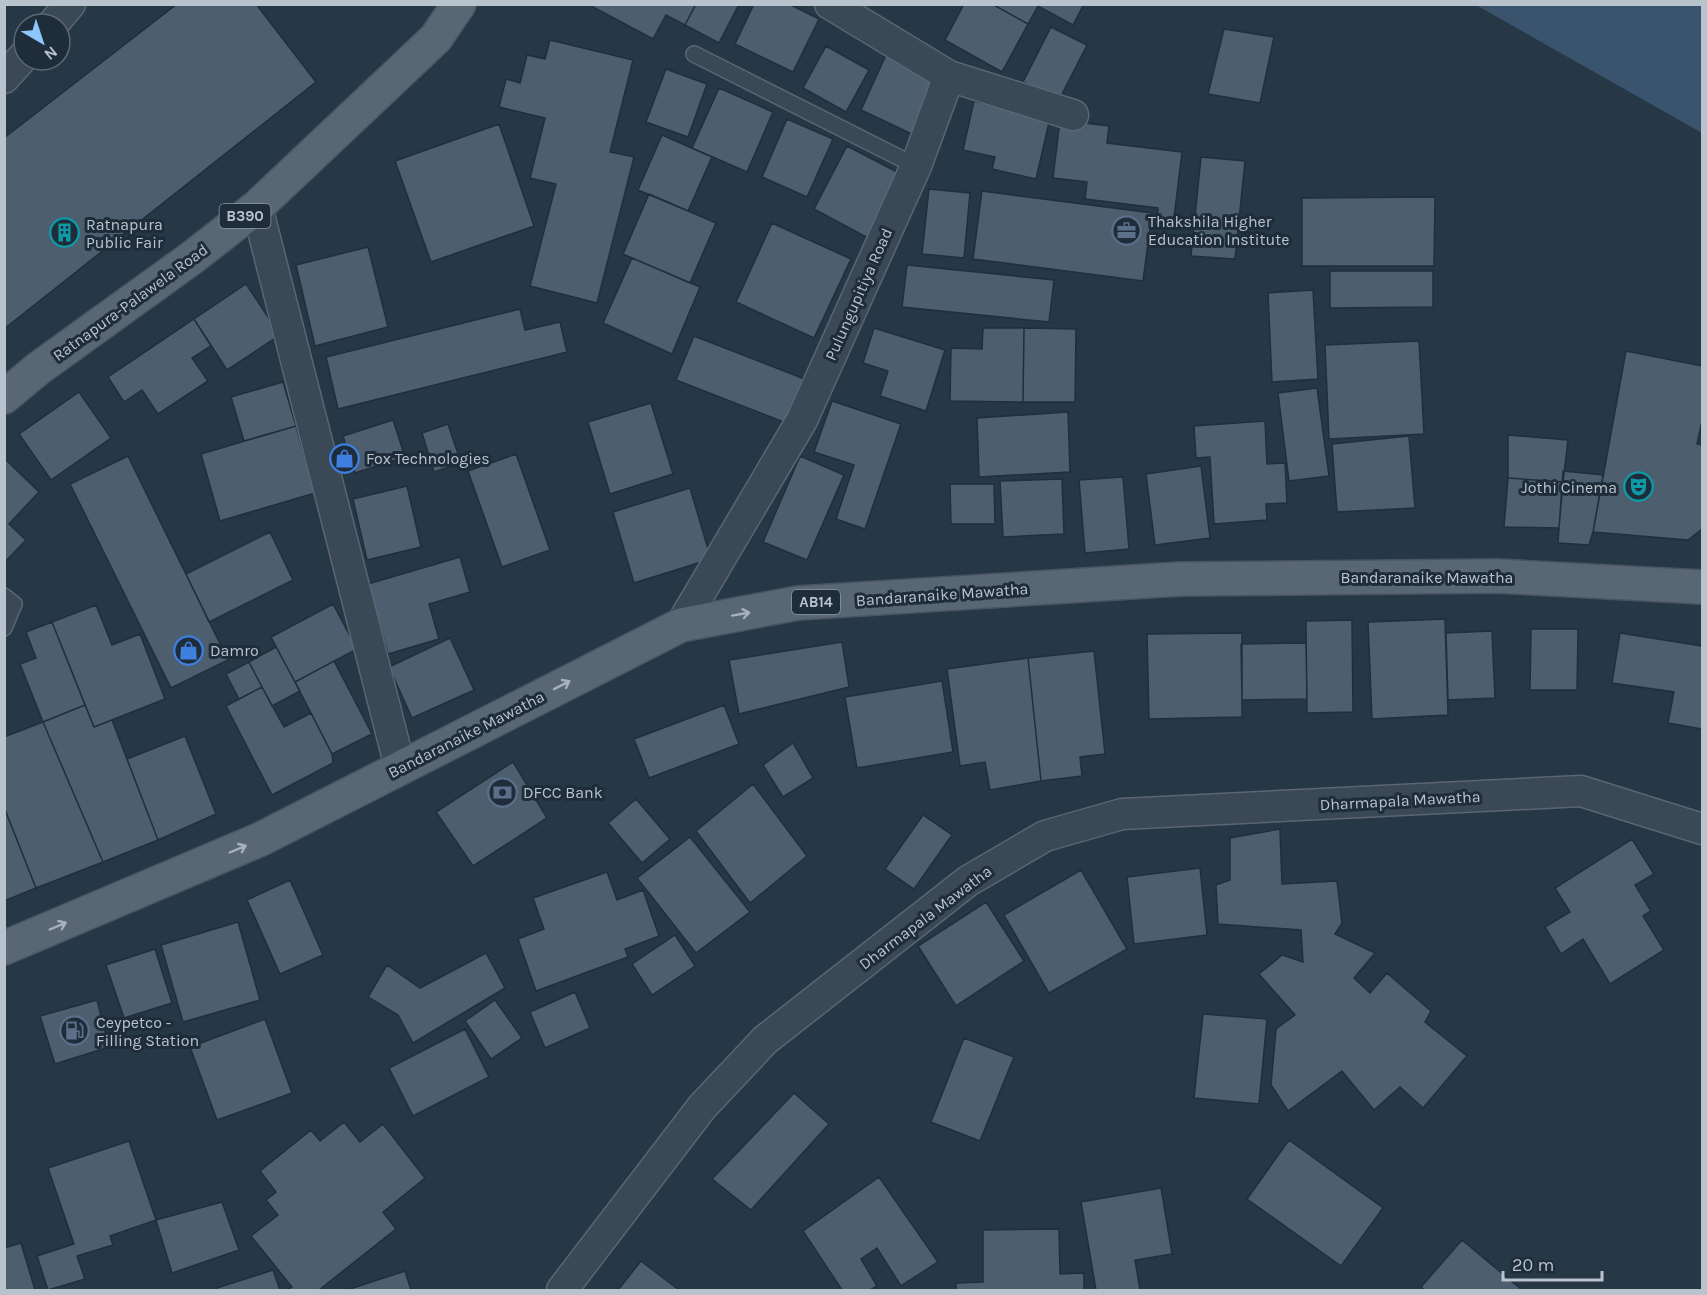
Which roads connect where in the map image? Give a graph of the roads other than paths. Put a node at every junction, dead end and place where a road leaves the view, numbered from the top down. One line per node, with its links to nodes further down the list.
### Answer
1 (459, 4): 7 (main road, Ratnapura-Palawela Road / B390)
2 (830, 4): 4 (street)
3 (694, 54): 6 (lane)
4 (949, 76): 5 (street); 6 (street, Pulungupitiya Road)
5 (1072, 115)
6 (916, 166): 11 (street, Pulungupitiya Road)
7 (257, 207): 8 (main road, Ratnapura-Palawela Road / B390); 13 (street)
8 (4, 397)
9 (1702, 587): 11 (main road, Bandaranaike Mawatha / AB14, one-way to 9)
10 (4, 596): 12 (lane)
11 (681, 625): 13 (main road, Bandaranaike Mawatha / AB14, one-way to 11)
12 (4, 628)
13 (400, 767): 15 (main road, Bandaranaike Mawatha / AB14, one-way to 13)
14 (1702, 830): 16 (street, Dharmapala Mawatha)
15 (4, 948)
16 (562, 1290)

